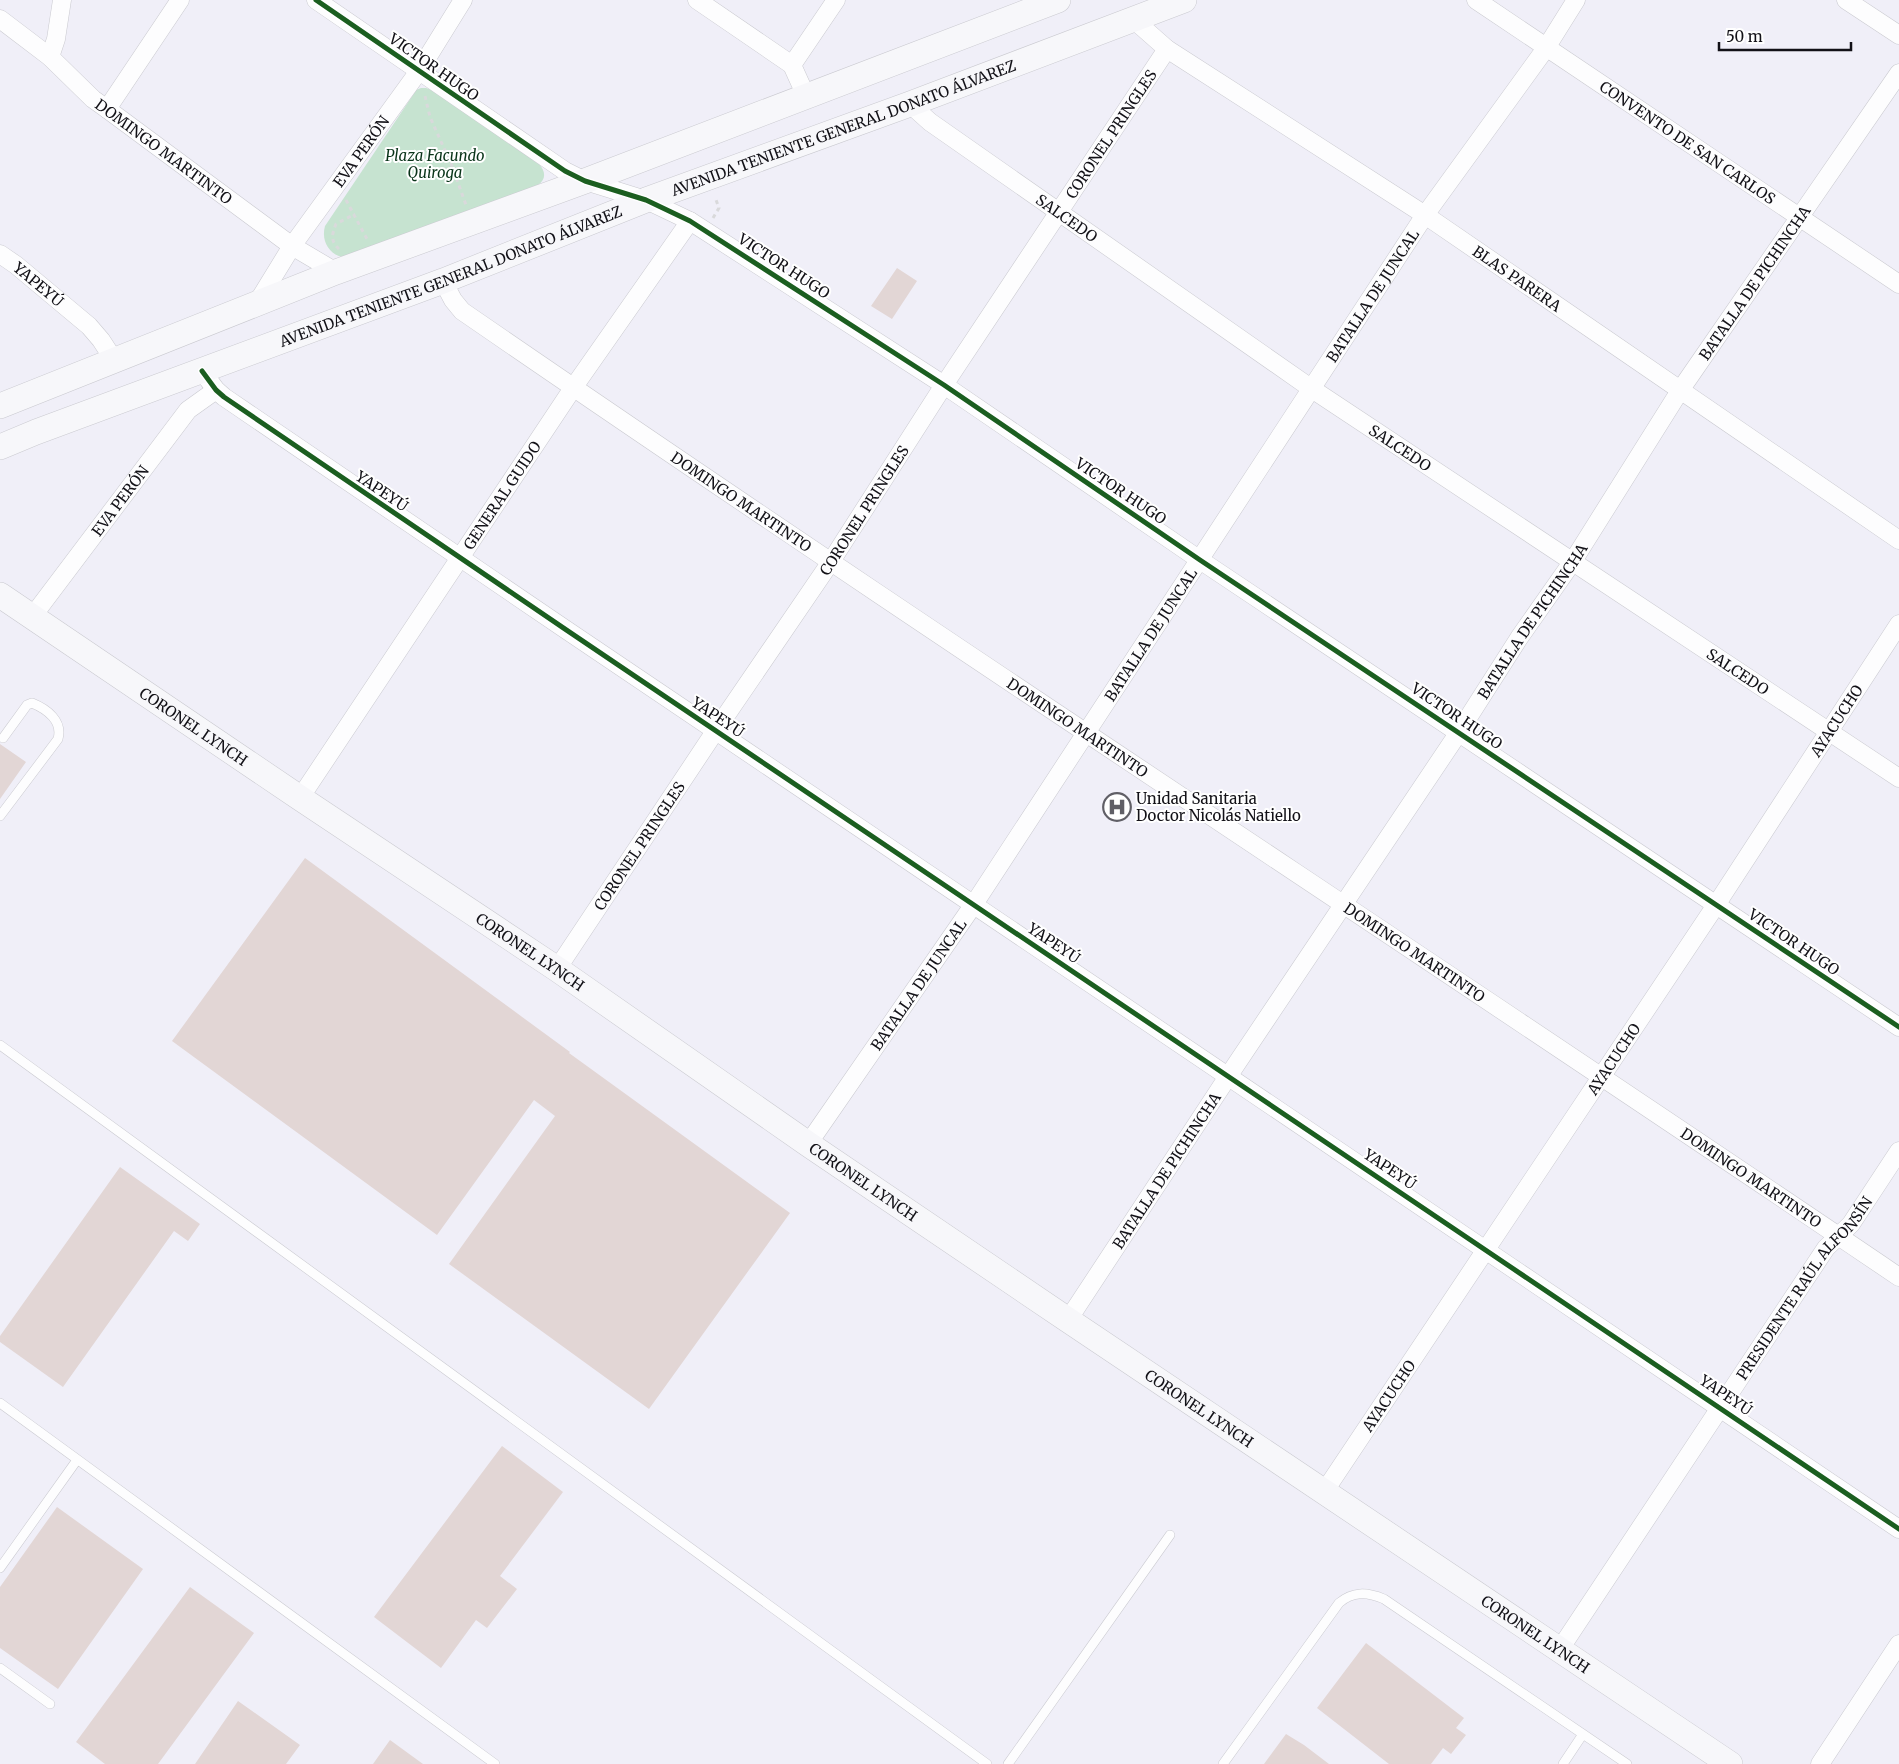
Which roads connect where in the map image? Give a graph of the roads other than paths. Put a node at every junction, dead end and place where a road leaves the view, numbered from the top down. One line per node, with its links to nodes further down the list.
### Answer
1 (62, 0): 17 (street)
2 (180, 0): 23 (street)
3 (316, 0): 19 (street, VICTOR HUGO)
4 (464, 0): 19 (street, EVA PERÓN)
5 (697, 0): 18 (street)
6 (836, 0): 18 (street)
7 (1184, 0): 13 (main road, AVENIDA TENIENTE GENERAL DONATO ÁLVAREZ)
8 (1476, 0): 15 (street, CONVENTO DE SAN CARLOS)
9 (1576, 0): 15 (street, BATALLA DE JUNCAL)
10 (1846, 0): 14 (street)
11 (1052, 1): 21 (main road)
12 (0, 19): 17 (street, DOMINGO MARTINTO)
13 (1133, 20): 16 (street, BLAS PARERA); 22 (main road, AVENIDA TENIENTE GENERAL DONATO ÁLVAREZ)
14 (1899, 34)
15 (1546, 48): 27 (street, BATALLA DE JUNCAL); 28 (street, CONVENTO DE SAN CARLOS)
16 (1167, 49): 26 (street, CORONEL PRINGLES); 27 (street, BLAS PARERA)
17 (50, 57): 23 (street, DOMINGO MARTINTO)
18 (792, 65): 21 (street)
19 (418, 71): 24 (street, VICTOR HUGO); 30 (street, EVA PERÓN)
20 (1899, 74): 28 (street, BATALLA DE PICHINCHA)
21 (806, 96): 24 (main road)
22 (910, 104): 25 (main road, AVENIDA TENIENTE GENERAL DONATO ÁLVAREZ); 26 (street, SALCEDO)
23 (107, 109): 30 (street, DOMINGO MARTINTO)
24 (585, 180): 25 (street, VICTOR HUGO); 32 (main road)
25 (646, 200): 29 (street, VICTOR HUGO); 33 (main road, AVENIDA TENIENTE GENERAL DONATO ÁLVAREZ)
26 (1059, 214): 39 (street, CORONEL PRINGLES); 41 (street, SALCEDO)
27 (1425, 215): 41 (street, BATALLA DE JUNCAL); 42 (street, BLAS PARERA)
28 (1800, 217): 34 (street, CONVENTO DE SAN CARLOS); 42 (street, BATALLA DE PICHINCHA)
29 (690, 221): 39 (street, VICTOR HUGO); 40 (street, GENERAL GUIDO)
30 (292, 246): 32 (street, DOMINGO MARTINTO); 35 (street, EVA PERÓN)
31 (0, 254): 36 (street, YAPEYÚ)
32 (336, 272): 35 (main road)
33 (443, 281): 37 (main road, AVENIDA TENIENTE GENERAL DONATO ÁLVAREZ); 40 (street, DOMINGO MARTINTO)
34 (1899, 284)
35 (257, 303): 36 (main road)
36 (114, 360): 43 (main road)
37 (209, 380): 38 (main road, AVENIDA TENIENTE GENERAL DONATO ÁLVAREZ); 44 (street, EVA PERÓN); 47 (street, YAPEYÚ)
38 (172, 382): 44 (street); 45 (main road, AVENIDA TENIENTE GENERAL DONATO ÁLVAREZ)
39 (944, 385): 48 (street, VICTOR HUGO); 50 (street, CORONEL PRINGLES)
40 (573, 388): 47 (street, GENERAL GUIDO); 50 (street, DOMINGO MARTINTO)
41 (1312, 389): 48 (street, BATALLA DE JUNCAL); 49 (street, SALCEDO)
42 (1681, 389): 46 (street, BLAS PARERA); 49 (street, BATALLA DE PICHINCHA)
43 (0, 406)
44 (188, 410): 52 (street, EVA PERÓN)
45 (0, 447)
46 (1899, 540)
47 (460, 559): 54 (street, YAPEYÚ); 60 (street, GENERAL GUIDO)
48 (1200, 560): 55 (street, VICTOR HUGO); 57 (street, BATALLA DE JUNCAL)
49 (1573, 561): 55 (street, BATALLA DE PICHINCHA); 56 (street, SALCEDO)
50 (830, 563): 54 (street, CORONEL PRINGLES); 57 (street, DOMINGO MARTINTO)
51 (0, 595): 52 (main road, CORONEL LYNCH)
52 (32, 618): 60 (main road, CORONEL LYNCH)
53 (1899, 624): 56 (street, AYACUCHO)
54 (716, 730): 62 (street, YAPEYÚ); 65 (street, CORONEL PRINGLES)
55 (1459, 732): 63 (street, BATALLA DE PICHINCHA); 64 (street, VICTOR HUGO)
56 (1830, 732): 59 (street, SALCEDO); 64 (street, AYACUCHO)
57 (1086, 734): 62 (street, BATALLA DE JUNCAL); 63 (street, DOMINGO MARTINTO)
58 (3, 738): 61 (lane)
59 (1899, 778)
60 (300, 798): 65 (main road, CORONEL LYNCH)
61 (0, 816)
62 (974, 904): 68 (street, YAPEYÚ); 70 (street, BATALLA DE JUNCAL)
63 (1343, 905): 68 (street, BATALLA DE PICHINCHA); 69 (street, DOMINGO MARTINTO)
64 (1716, 905): 66 (street, VICTOR HUGO); 69 (street, AYACUCHO)
65 (557, 969): 70 (main road, CORONEL LYNCH)
66 (1899, 1027)
67 (0, 1045): 89 (lane)
68 (1229, 1075): 73 (street, YAPEYÚ); 75 (street, BATALLA DE PICHINCHA)
69 (1602, 1077): 72 (street, DOMINGO MARTINTO); 73 (street, AYACUCHO)
70 (808, 1144): 75 (main road, CORONEL LYNCH)
71 (1899, 1151): 72 (street, PRESIDENTE RAÚL ALFONSÍN)
72 (1838, 1236): 74 (street, DOMINGO MARTINTO); 77 (street, PRESIDENTE RAÚL ALFONSÍN)
73 (1488, 1249): 77 (street, YAPEYÚ); 79 (street, AYACUCHO)
74 (1899, 1278)
75 (1068, 1320): 79 (main road, CORONEL LYNCH)
76 (0, 1403): 78 (lane)
77 (1721, 1407): 80 (street, YAPEYÚ); 84 (street, PRESIDENTE RAÚL ALFONSÍN)
78 (77, 1460): 82 (lane); 88 (lane)
79 (1324, 1492): 84 (main road, CORONEL LYNCH)
80 (1899, 1529)
81 (1170, 1535): 90 (lane)
82 (0, 1568)
83 (1899, 1644): 95 (street)
84 (1560, 1649): 94 (main road, CORONEL LYNCH)
85 (0, 1668): 86 (lane)
86 (50, 1704)
87 (1582, 1734): 91 (lane); 92 (lane); 93 (lane)
88 (494, 1764)
89 (987, 1764)
90 (1008, 1764)
91 (1223, 1764)
92 (1563, 1764)
93 (1627, 1764)
94 (1730, 1764)
95 (1820, 1764)

